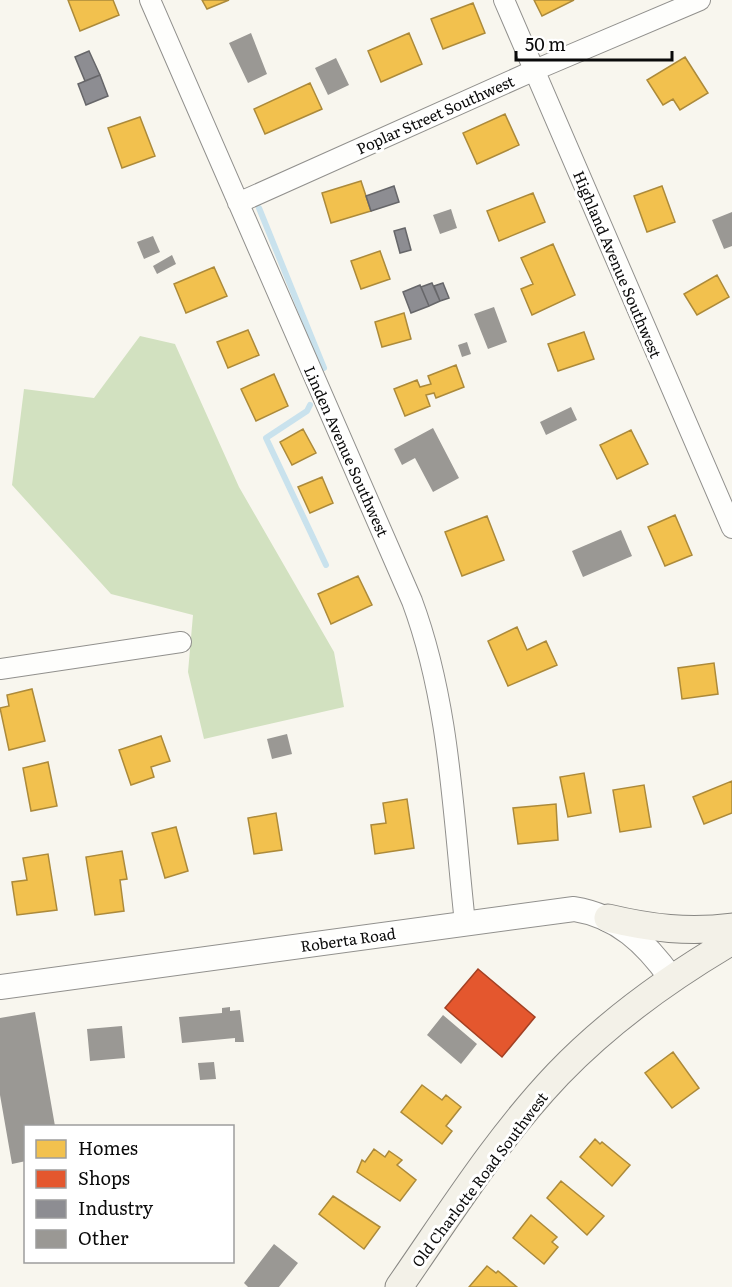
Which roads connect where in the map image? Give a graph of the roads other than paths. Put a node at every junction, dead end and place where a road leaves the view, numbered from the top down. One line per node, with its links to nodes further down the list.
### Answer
1 (150, 0): 5 (street, Linden Avenue Southwest)
2 (504, 0): 4 (street, Highland Avenue Southwest)
3 (700, 0): 4 (street, Poplar Street Southwest)
4 (535, 70): 5 (street, Poplar Street Southwest); 6 (street, Highland Avenue Southwest)
5 (238, 203): 10 (street, Linden Avenue Southwest)
6 (732, 528)
7 (181, 642): 8 (street)
8 (0, 669)
9 (608, 918): 10 (street, Roberta Road); 11 (main road); 13 (street, Roberta Road)
10 (465, 923): 14 (street, Roberta Road)
11 (732, 927)
12 (732, 941): 13 (main road, Old Charlotte Road Southwest)
13 (671, 978): 15 (main road, Old Charlotte Road Southwest)
14 (1, 984)
15 (399, 1287)

